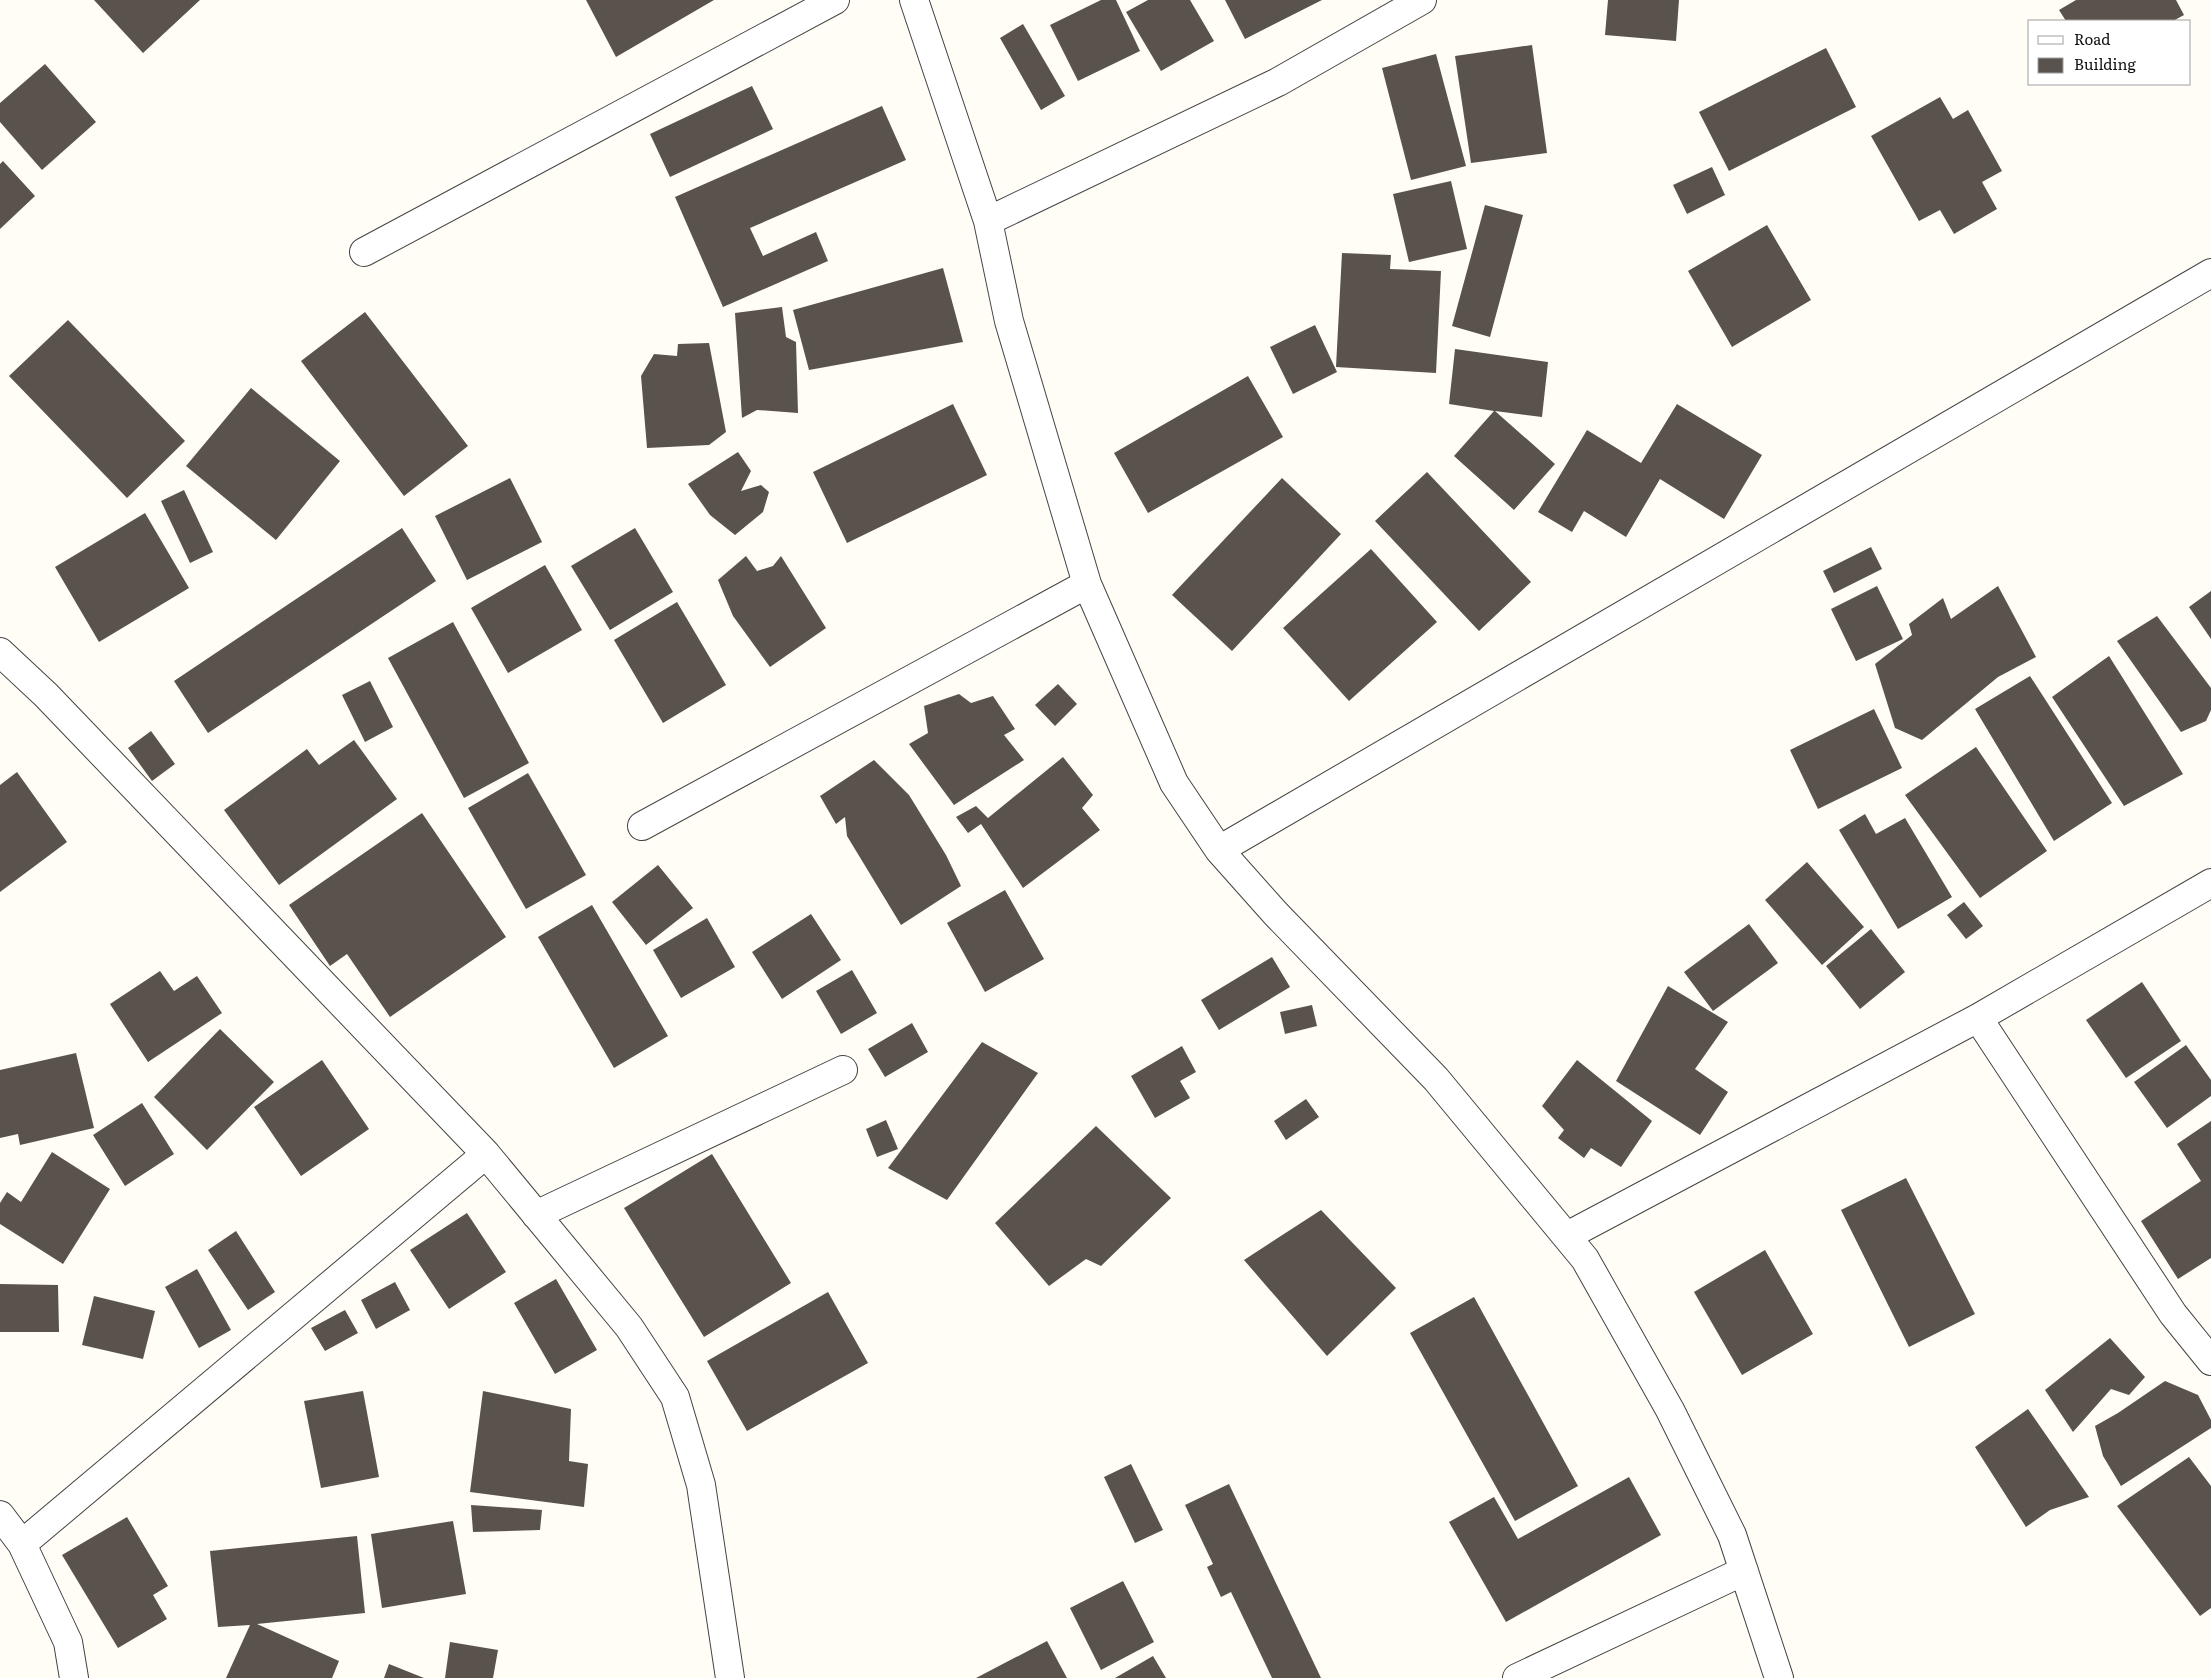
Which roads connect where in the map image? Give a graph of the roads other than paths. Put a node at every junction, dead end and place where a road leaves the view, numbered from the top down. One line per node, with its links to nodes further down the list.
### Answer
1 (835, 0): 5 (street)
2 (914, 0): 4 (street)
3 (1422, 0): 4 (street)
4 (988, 221): 7 (street)
5 (364, 252)
6 (2211, 272): 10 (street)
7 (1087, 584): 9 (street); 10 (street)
8 (0, 652): 14 (street)
9 (642, 826)
10 (1218, 850): 16 (street)
11 (2211, 883): 12 (street)
12 (1978, 1018): 16 (street); 17 (street)
13 (843, 1070): 15 (street)
14 (486, 1154): 15 (street); 19 (street)
15 (536, 1215): 22 (street)
16 (1567, 1236): 20 (street)
17 (2211, 1361)
18 (0, 1515): 19 (street)
19 (22, 1544): 21 (street)
20 (1744, 1571): 23 (street); 24 (street)
21 (74, 1678)
22 (730, 1678)
23 (1518, 1678)
24 (1779, 1678)

